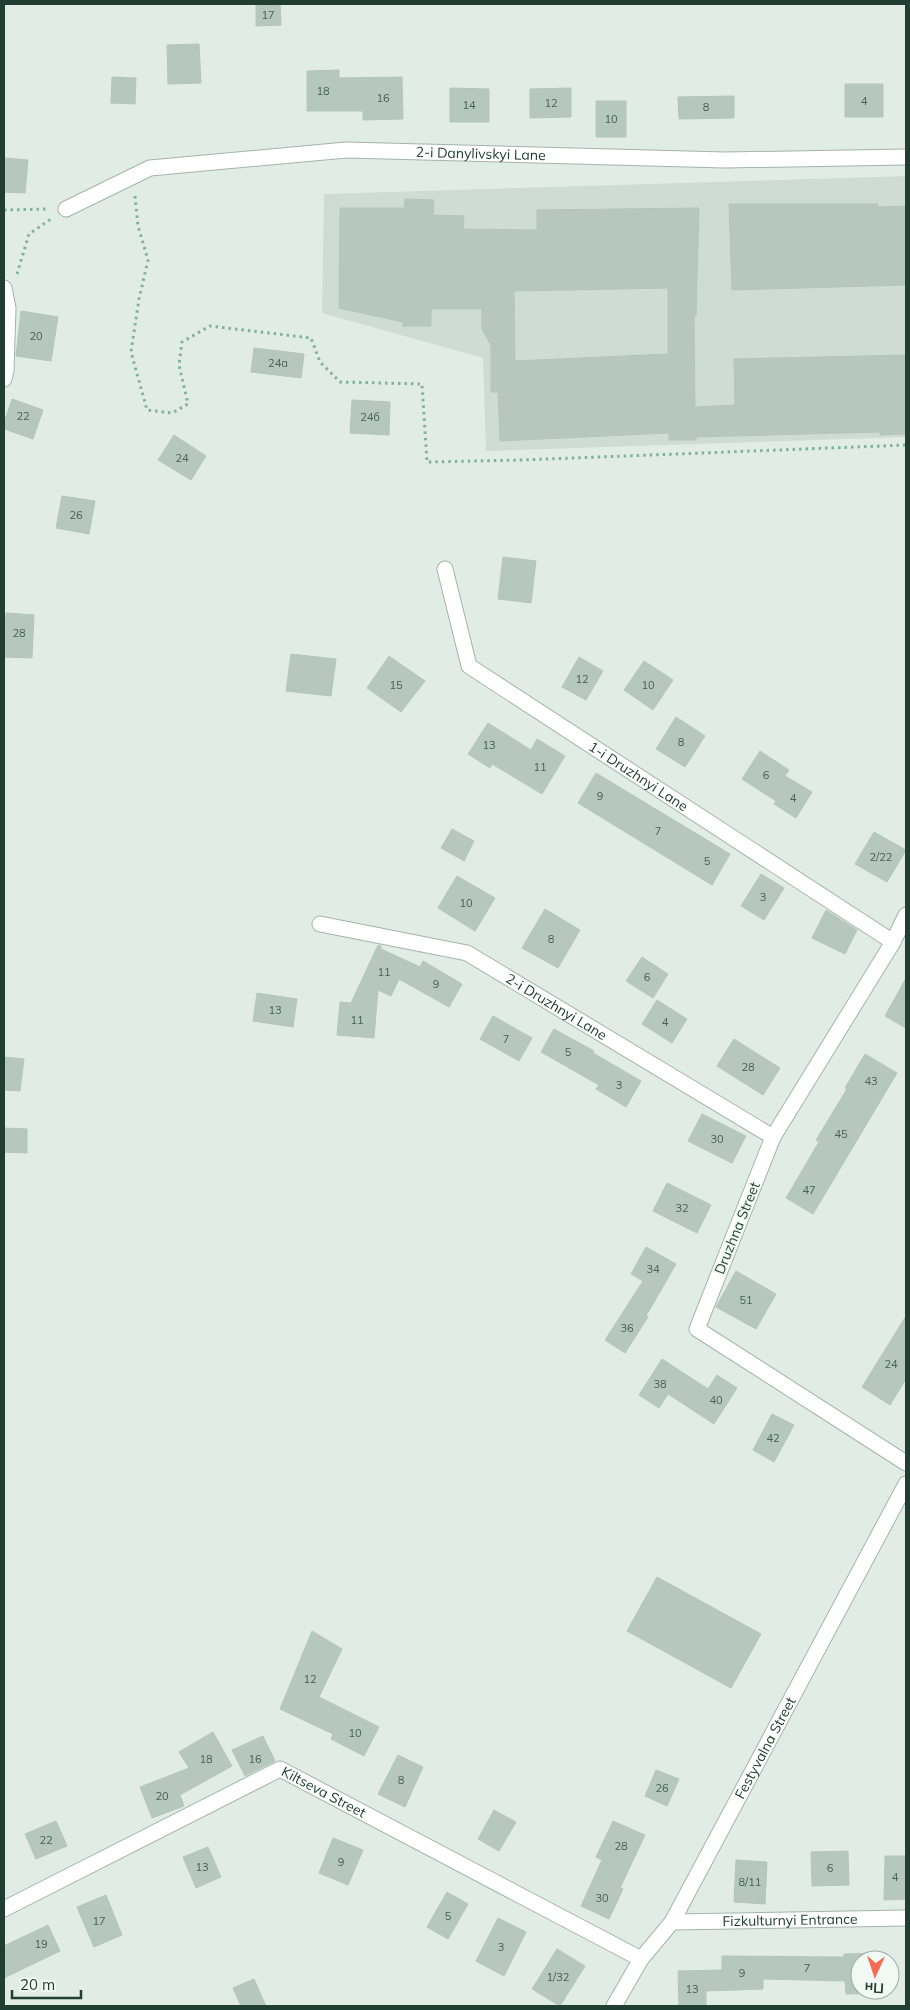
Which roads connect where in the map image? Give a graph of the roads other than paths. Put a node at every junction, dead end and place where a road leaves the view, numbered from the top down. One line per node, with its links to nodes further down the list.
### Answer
1 (906, 157): 2 (street, 2-i Danylivskyi Lane)
2 (66, 209)
3 (4, 288): 4 (street)
4 (4, 379)
5 (445, 569): 8 (street, 1-i Druzhnyi Lane)
6 (906, 915): 8 (street, Druzhna Street)
7 (320, 924): 9 (street, 2-i Druzhnyi Lane)
8 (893, 942): 9 (street, Druzhna Street)
9 (773, 1137): 10 (street, Druzhna Street)
10 (906, 1463)
11 (906, 1484): 14 (street, Festyvalna Street)
12 (4, 1909): 15 (street, Kiltseva Street)
13 (906, 1918): 14 (street, Fizkulturnyi Entrance)
14 (672, 1922): 15 (street, Festyvalna Street)
15 (641, 1959): 16 (street, Festyvalna Street)
16 (614, 2006)

